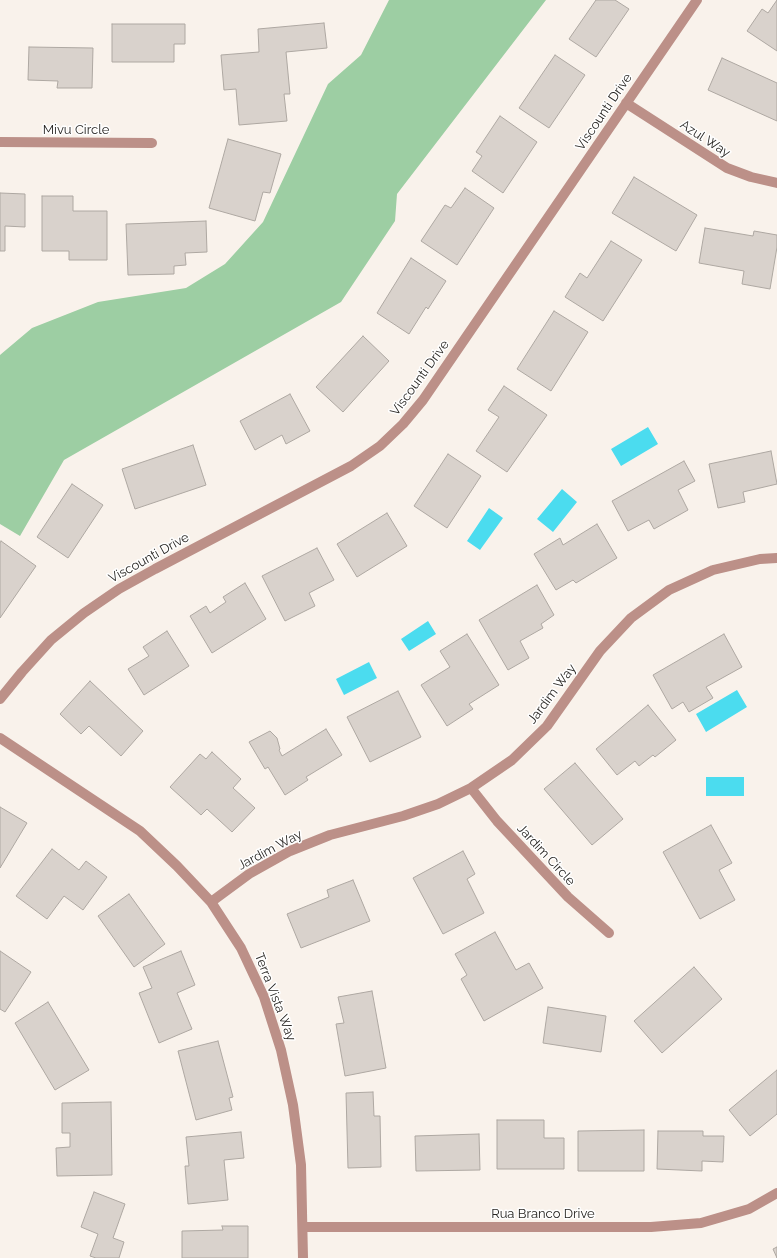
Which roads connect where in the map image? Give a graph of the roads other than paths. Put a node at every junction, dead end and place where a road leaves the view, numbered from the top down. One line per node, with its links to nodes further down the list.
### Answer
1 (697, 0): 2 (street, Viscounti Drive)
2 (626, 103): 5 (street, Azul Way); 7 (street, Viscounti Drive)
3 (0, 142): 4 (street, Mivu Circle)
4 (152, 143)
5 (777, 183)
6 (777, 558): 9 (street, Jardim Way)
7 (0, 699)
8 (0, 738): 10 (street, Terra Vista Way)
9 (471, 788): 10 (street, Jardim Way); 11 (street, Jardim Circle)
10 (211, 902): 13 (street, Terra Vista Way)
11 (609, 933)
12 (777, 1193): 13 (street, Rua Branco Drive)
13 (303, 1227): 14 (street, Terra Vista Way)
14 (303, 1258)

